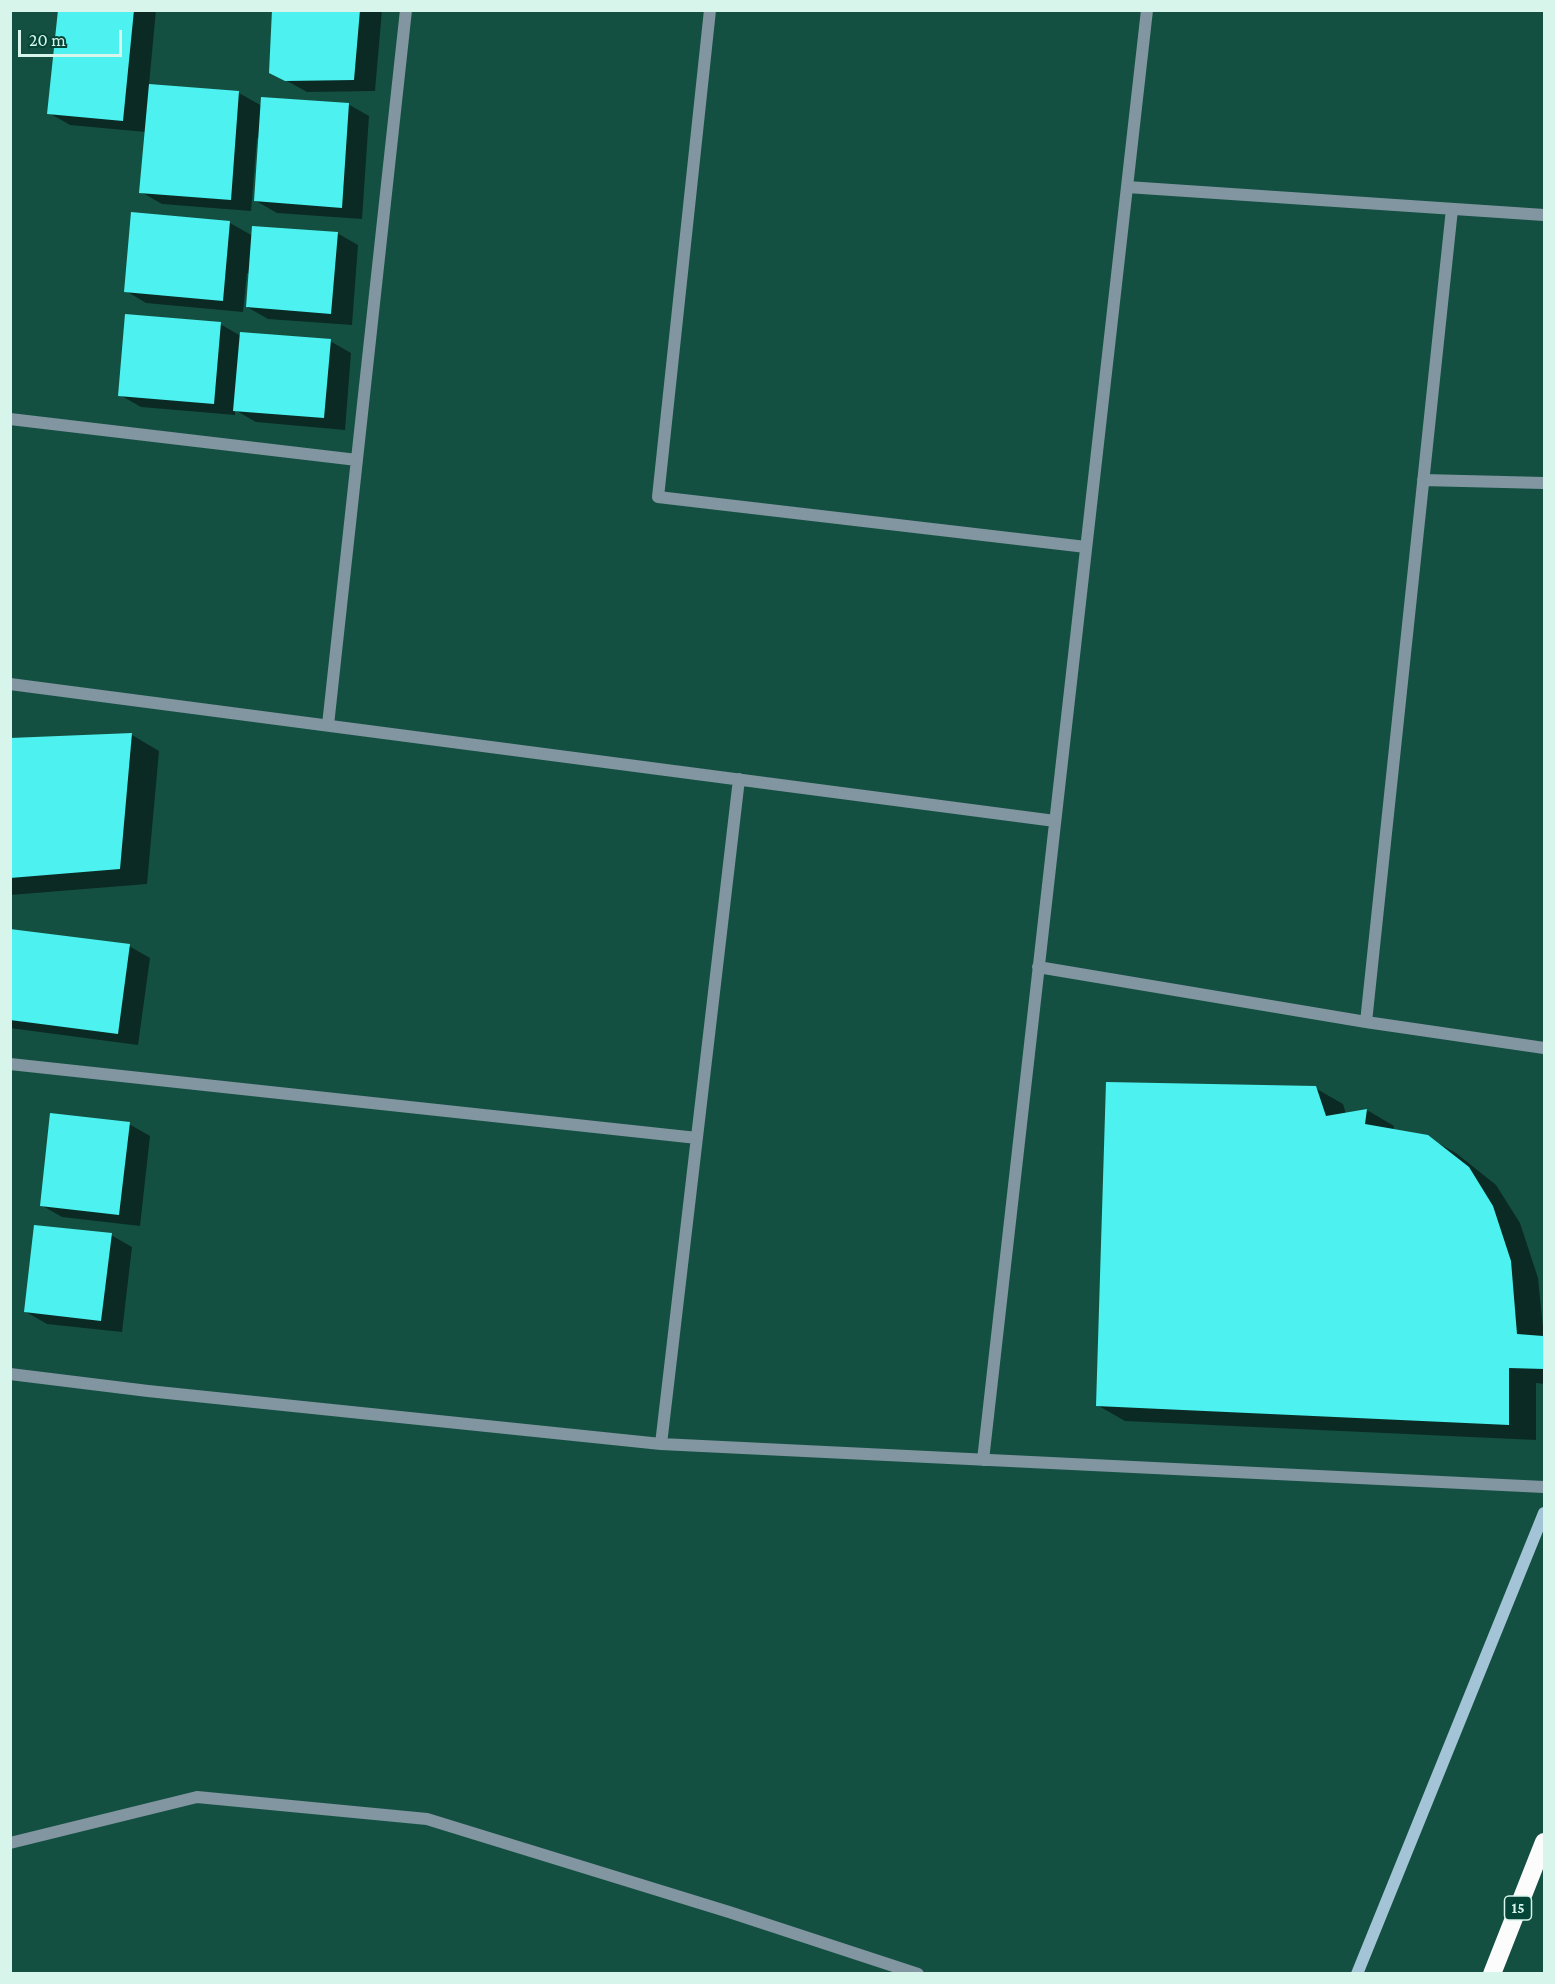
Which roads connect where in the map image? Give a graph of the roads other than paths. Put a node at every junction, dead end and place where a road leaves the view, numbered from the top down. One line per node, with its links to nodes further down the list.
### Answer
1 (406, 10): 8 (street)
2 (710, 10): 11 (street)
3 (1147, 10): 4 (street)
4 (1127, 188): 5 (street); 11 (street)
5 (1452, 209): 6 (street); 9 (street)
6 (1545, 215)
7 (10, 419): 8 (street)
8 (357, 460): 13 (street)
9 (1424, 480): 10 (street); 17 (street)
10 (1545, 483)
11 (1086, 547): 15 (street)
12 (10, 684): 13 (street)
13 (328, 725): 14 (street)
14 (739, 779): 15 (street); 20 (street)
15 (1055, 821): 16 (street)
16 (1038, 967): 17 (street); 23 (street)
17 (1366, 1022): 18 (street)
18 (1545, 1048)
19 (10, 1064): 20 (street)
20 (697, 1138): 22 (street)
21 (10, 1374): 22 (street)
22 (661, 1444): 23 (street)
23 (982, 1460): 24 (street)
24 (1545, 1487)
25 (1545, 1513): 29 (main road)
26 (1545, 1842): 30 (highway, 15)
27 (10, 1843): 28 (street)
28 (918, 1974)
29 (1359, 1974)
30 (1492, 1974)

